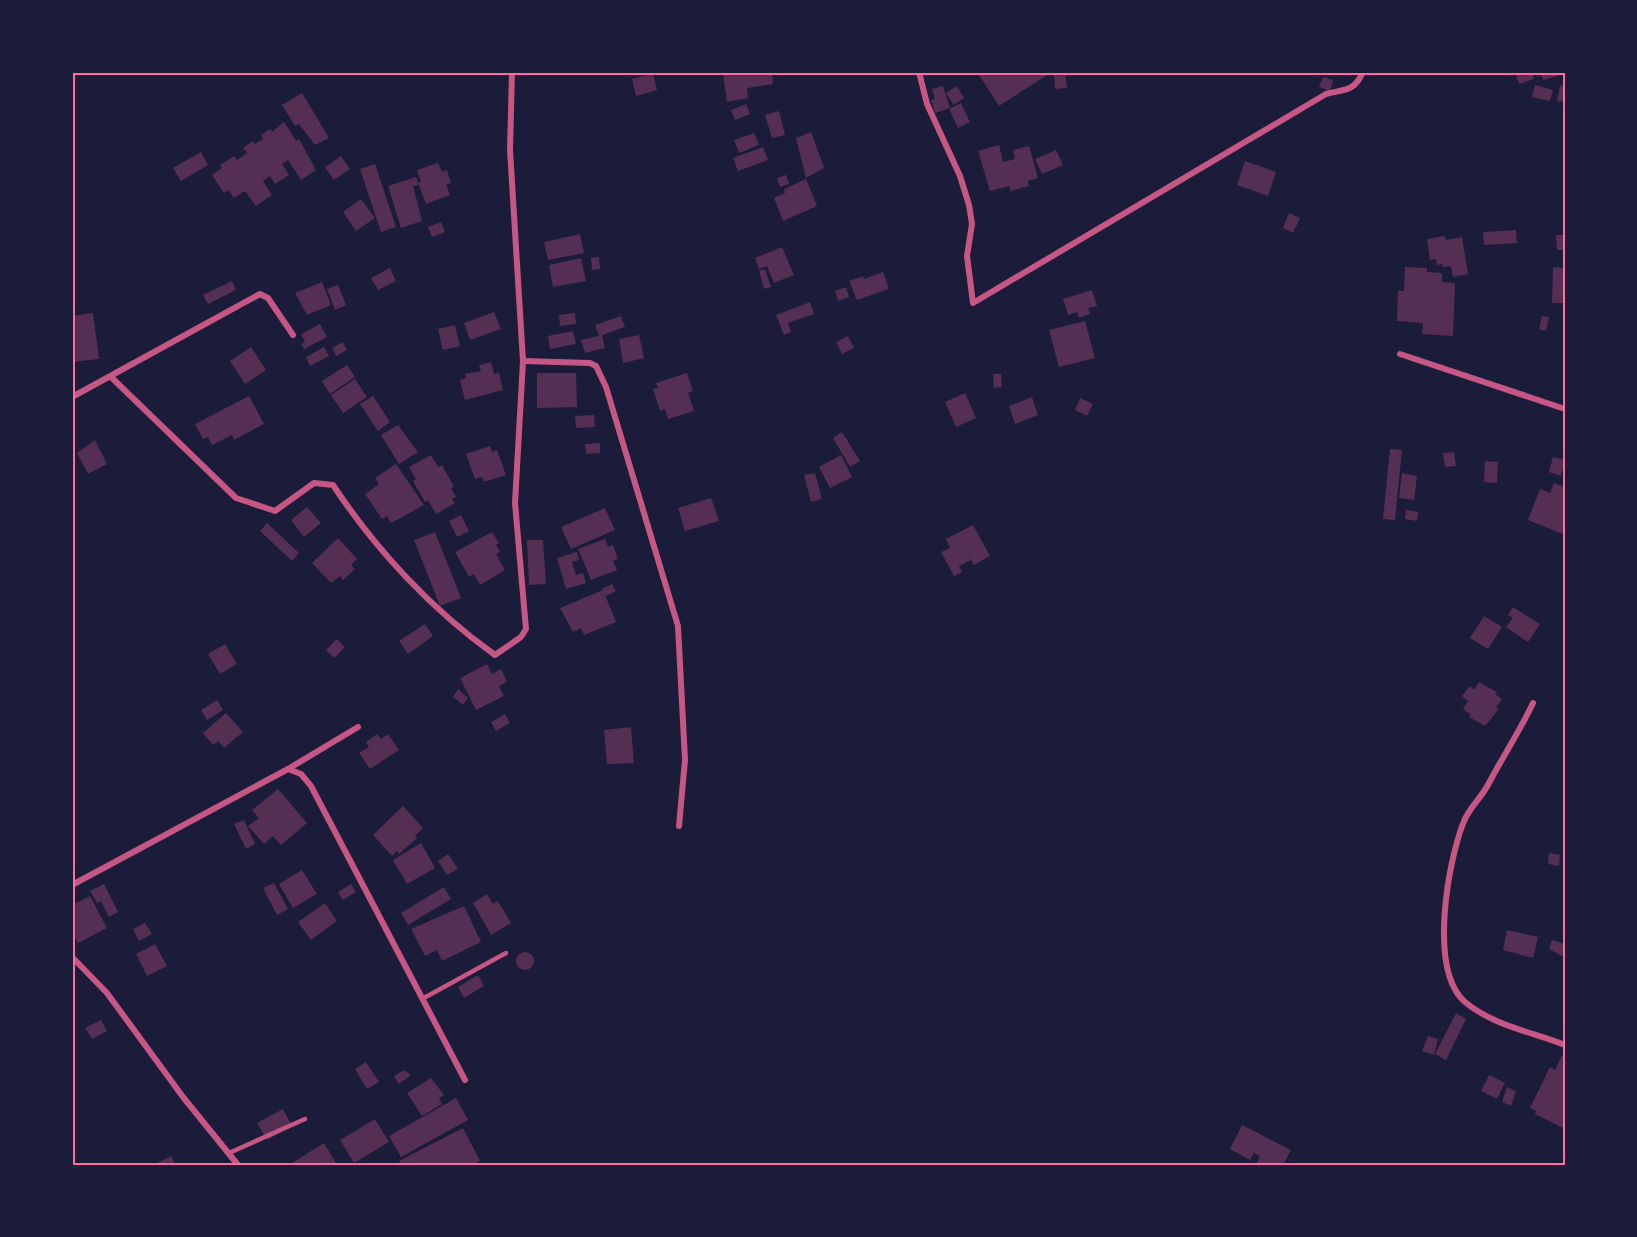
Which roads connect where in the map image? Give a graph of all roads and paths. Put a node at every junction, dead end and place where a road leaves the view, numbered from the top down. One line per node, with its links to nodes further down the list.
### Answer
1 (512, 72): 6 (street)
2 (919, 72): 3 (street)
3 (1363, 72)
4 (293, 334): 7 (street)
5 (1400, 354): 9 (street)
6 (523, 361): 7 (street); 13 (street)
7 (111, 377): 8 (street)
8 (72, 397)
9 (1565, 409)
10 (1533, 703): 18 (street)
11 (358, 728): 12 (street)
12 (288, 769): 14 (street); 17 (street)
13 (679, 826)
14 (72, 885)
15 (506, 953): 17 (lane)
16 (72, 957): 21 (street)
17 (422, 999): 19 (street)
18 (1565, 1045)
19 (465, 1080)
20 (305, 1119): 21 (lane)
21 (229, 1153): 22 (street)
22 (238, 1165)

